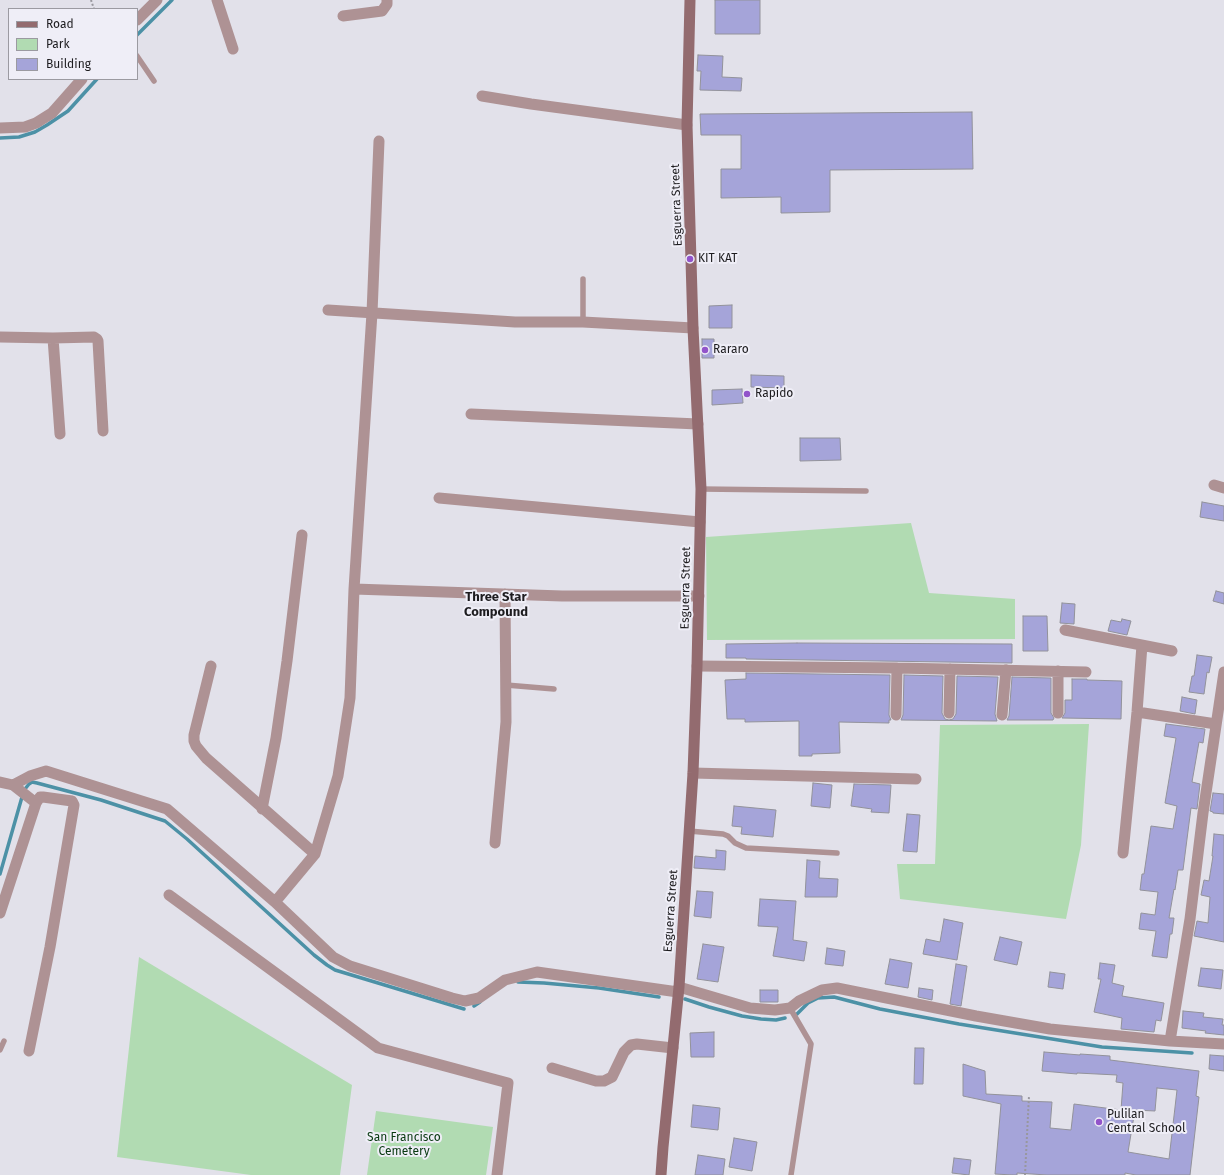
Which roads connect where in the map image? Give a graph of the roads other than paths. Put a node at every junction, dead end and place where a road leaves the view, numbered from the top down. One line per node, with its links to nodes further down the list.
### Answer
1 (157, 0): 6 (street)
2 (217, 0): 7 (street)
3 (387, 0): 5 (street)
4 (690, 0): 12 (main road, Esguerra Street)
5 (343, 16)
6 (138, 19)
7 (234, 49)
8 (138, 57): 10 (lane)
9 (81, 80): 13 (street)
10 (154, 81)
11 (482, 96): 12 (street)
12 (687, 125): 19 (main road, Esguerra Street)
13 (0, 128)
14 (379, 141): 17 (street)
15 (583, 279): 18 (lane)
16 (328, 310): 17 (street)
17 (372, 313): 18 (street); 31 (street)
18 (583, 322): 19 (street)
19 (693, 328): 23 (main road, Esguerra Street)
20 (0, 337): 21 (street)
21 (53, 338): 24 (street); 25 (street)
22 (471, 414): 23 (street)
23 (698, 424): 26 (main road, Esguerra Street)
24 (103, 431)
25 (60, 434)
26 (701, 489): 27 (lane); 29 (main road, Esguerra Street)
27 (866, 491)
28 (439, 498): 29 (street)
29 (700, 522): 33 (main road, Esguerra Street)
30 (302, 535): 58 (street)
31 (354, 589): 32 (street); 63 (street)
32 (505, 594): 33 (street); 45 (street)
33 (698, 596): 38 (main road, Esguerra Street)
34 (1065, 630): 35 (street)
35 (1142, 645): 36 (street); 47 (street)
36 (1172, 651)
37 (211, 666): 58 (street)
38 (697, 666): 39 (street); 53 (main road, Esguerra Street)
39 (897, 668): 40 (street); 50 (street)
40 (950, 669): 41 (street); 48 (street)
41 (1006, 670): 42 (street); 51 (street)
42 (1058, 671): 43 (street); 49 (street)
43 (1086, 672)
44 (1224, 672): 52 (street)
45 (506, 685): 46 (lane); 60 (street)
46 (554, 689)
47 (1137, 712): 52 (street); 62 (street)
48 (949, 713)
49 (1058, 713)
50 (896, 715)
51 (1002, 715)
52 (1216, 724): 70 (street)
53 (693, 773): 54 (street); 59 (main road, Esguerra Street)
54 (916, 778)
55 (0, 782): 56 (street)
56 (13, 785): 57 (street); 65 (street)
57 (36, 803): 66 (street); 74 (street)
58 (262, 809): 63 (street)
59 (689, 831): 61 (lane); 67 (main road, Esguerra Street)
60 (495, 843)
61 (837, 853)
62 (1123, 853)
63 (315, 854): 65 (street)
64 (169, 896): 76 (street)
65 (275, 902): 67 (street)
66 (0, 913)
67 (678, 990): 68 (street); 72 (main road, Esguerra Street)
68 (790, 1008): 70 (street); 78 (lane)
69 (4, 1041): 73 (lane)
70 (1170, 1041): 71 (street)
71 (1224, 1044)
72 (673, 1048): 75 (street); 77 (main road, Esguerra Street)
73 (0, 1050)
74 (29, 1051)
75 (552, 1068)
76 (496, 1175)
77 (661, 1175)
78 (791, 1175)

